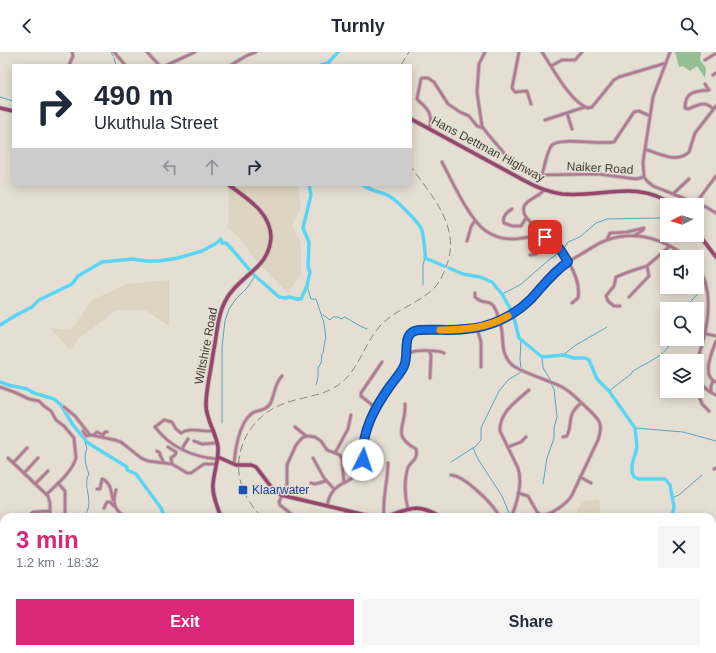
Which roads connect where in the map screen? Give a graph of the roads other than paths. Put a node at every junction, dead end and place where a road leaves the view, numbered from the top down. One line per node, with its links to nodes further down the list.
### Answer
1 (72, 52): 14 (street)
2 (114, 52): 15 (street)
3 (147, 52): 16 (street)
4 (195, 52): 17 (street)
5 (255, 52): 18 (street)
6 (485, 52): 33 (street, Naiker Road)
7 (519, 52): 23 (street)
8 (542, 52): 19 (street)
9 (582, 52): 19 (street)
10 (670, 52): 13 (street)
11 (715, 53): 12 (street)
12 (706, 60)
13 (666, 63): 25 (street); 30 (street)
14 (69, 64)
15 (124, 64)
16 (158, 64)
17 (169, 64)
18 (233, 64)
19 (551, 66): 25 (street)
20 (716, 73): 21 (street)
21 (713, 75)
22 (705, 84): 27 (street)
23 (532, 104)
24 (716, 106): 27 (street)
25 (585, 107): 29 (street)
26 (0, 108): 28 (street)
27 (713, 109): 36 (street)
28 (12, 111)
29 (567, 113): 32 (street); 35 (street)
30 (650, 116): 36 (street); 38 (street)
31 (412, 120): 34 (street, Hans Dettman Highway)
32 (545, 120)
33 (484, 128): 34 (street); 38 (street, Naiker Road)
34 (429, 129): 43 (street, Hans Dettman Highway)
35 (572, 129)
36 (645, 149): 40 (street)
37 (442, 162): 52 (street)
38 (542, 175): 40 (street, Naiker Road)
39 (716, 176): 47 (street)
40 (644, 177): 44 (street)
41 (690, 179): 44 (street)
42 (231, 186): 99 (street, Wiltshire Road)
43 (544, 190): 45 (street, Hans Dettman Highway); 51 (street)
44 (673, 194): 46 (street)
45 (661, 198)
46 (683, 198)
47 (700, 198)
48 (704, 206): 50 (street)
49 (512, 209): 51 (street)
50 (715, 211)
51 (526, 218): 53 (street)
52 (475, 220): 53 (street); 58 (street)
53 (531, 236): 55 (street)
54 (633, 236): 56 (street); 56 (street); 59 (street)
55 (552, 240): 61 (street); 63 (street)
56 (607, 240): 63 (street)
57 (704, 240): 62 (street)
58 (467, 241)
59 (670, 246): 60 (street); 64 (street)
60 (676, 250)
61 (530, 255)
62 (716, 255)
63 (568, 262): 68 (street); 70 (street)
64 (647, 266): 67 (street); 69 (street)
65 (704, 275): 73 (street)
66 (475, 293): 71 (street)
67 (629, 297)
68 (572, 303)
69 (620, 306)
70 (499, 320): 71 (street); 91 (street)
71 (493, 323): 72 (street)
72 (477, 328): 79 (street); 81 (street)
73 (707, 334): 74 (street); 78 (street)
74 (716, 336)
75 (716, 341): 84 (street)
76 (429, 351): 77 (street); 79 (street); 83 (street)
77 (444, 353)
78 (700, 354)
79 (406, 356): 94 (street)
80 (382, 362): 94 (street)
81 (481, 367)
82 (282, 376): 123 (street)
83 (430, 378)
84 (715, 381): 88 (street)
85 (0, 387): 130 (street)
86 (704, 388): 88 (street)
87 (529, 390): 109 (street)
88 (711, 393): 89 (street)
89 (716, 395)
90 (700, 398): 95 (street)
91 (581, 403): 104 (street); 127 (street)
92 (405, 404): 144 (street)
93 (64, 407): 101 (street)
94 (375, 410): 132 (street)
95 (709, 411)
96 (351, 414): 113 (street)
97 (295, 427): 102 (street)
98 (83, 431): 101 (street)
99 (214, 431): 107 (street, Wiltshire Road); 111 (street)
100 (107, 432): 101 (street)
101 (91, 435): 119 (street)
102 (306, 436): 113 (street); 139 (street)
103 (526, 437): 109 (street)
104 (563, 437)
105 (188, 439): 111 (street)
106 (194, 441): 107 (street)
107 (217, 443): 116 (street, Wiltshire Road)
108 (168, 446): 121 (street)
109 (508, 447): 137 (street)
110 (27, 448): 118 (street)
111 (183, 449): 116 (street)
112 (157, 451): 119 (street)
113 (335, 453): 132 (street)
114 (8, 458): 118 (street)
115 (38, 458): 125 (street)
116 (218, 458): 122 (street, Wiltshire Road); 123 (street)
117 (313, 458): 128 (street)
118 (13, 463): 125 (street)
119 (164, 463): 121 (street)
120 (388, 463): 154 (street)
121 (172, 464): 122 (street)
122 (216, 464): 150 (street, Wiltshire Road)
123 (234, 464): 139 (street)
124 (48, 471): 129 (street)
125 (24, 473): 129 (street)
126 (451, 475): 157 (street)
127 (580, 477): 133 (street); 160 (street)
128 (326, 481): 131 (street); 135 (street)
129 (36, 483): 138 (street)
130 (58, 483): 138 (street); 148 (street)
131 (310, 483)
132 (344, 483): 135 (street)
133 (591, 483)
134 (98, 489): 140 (street)
135 (334, 489): 142 (street)
136 (116, 490): 140 (street)
137 (518, 493): 158 (street); 159 (street)
138 (47, 494): 146 (street)
139 (281, 495): 142 (street); 151 (street)
140 (113, 500): 141 (street)
141 (115, 506): 143 (street); 149 (street)
142 (327, 506): 145 (street)
143 (104, 508)
144 (408, 509): 155 (street); 156 (street)
145 (346, 510): 152 (street); 153 (street)
146 (50, 511): 147 (street)
147 (32, 513)
148 (65, 513)
149 (119, 513)
150 (220, 513)
151 (290, 513)
152 (345, 513)
153 (358, 513)
154 (384, 513)
155 (396, 513)
156 (433, 513)
157 (497, 513)
158 (512, 513)
159 (538, 513)
160 (549, 513)

